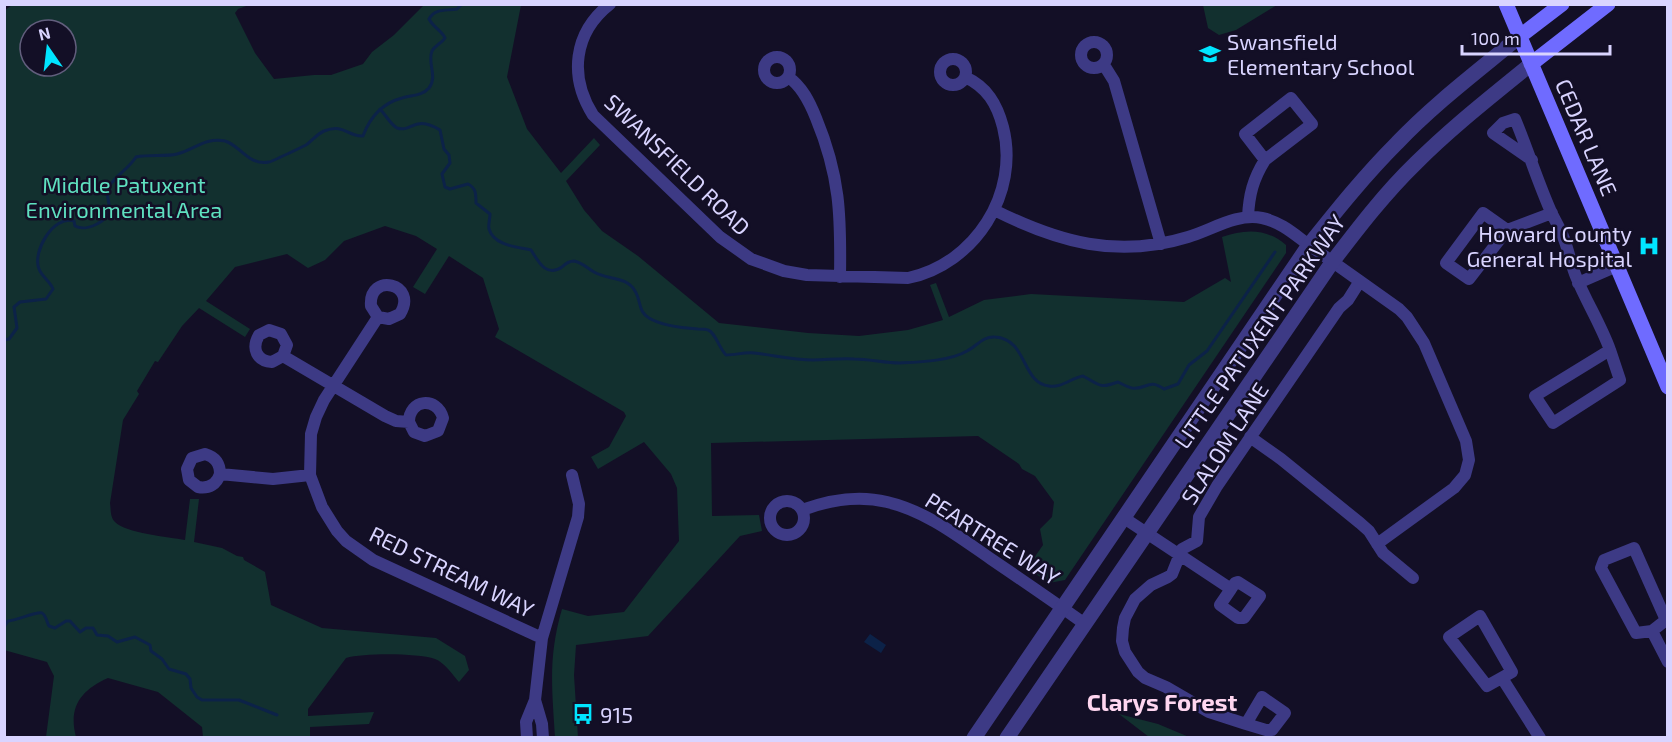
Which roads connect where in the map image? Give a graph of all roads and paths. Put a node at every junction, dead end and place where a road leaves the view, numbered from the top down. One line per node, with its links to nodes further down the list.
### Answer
1 (610, 4): 20 (street, SWANSFIELD ROAD)
2 (1506, 4): 5 (main road, CEDAR LANE)
3 (1562, 4): 5 (main road, LITTLE PATUXENT PARKWAY)
4 (1608, 4): 6 (main road, LITTLE PATUXENT PARKWAY)
5 (1520, 38): 6 (main road, CEDAR LANE); 17 (street, LITTLE PATUXENT PARKWAY)
6 (1531, 64): 18 (street, LITTLE PATUXENT PARKWAY); 19 (main road, CEDAR LANE)
7 (1104, 65): 16 (street)
8 (788, 77): 20 (street)
9 (965, 77): 12 (street, SWANSFIELD ROAD)
10 (1265, 160): 10 (street); 14 (street)
11 (1532, 160): 13 (street)
12 (994, 210): 16 (street); 20 (street, SWANSFIELD ROAD)
13 (1552, 213): 15 (street); 22 (street)
14 (1248, 217): 16 (street); 17 (street)
15 (1507, 230): 15 (street)
16 (1161, 244)
17 (1309, 245): 18 (street); 34 (street, LITTLE PATUXENT PARKWAY)
18 (1333, 261): 21 (street); 35 (street, LITTLE PATUXENT PARKWAY)
19 (1617, 266): 22 (street); 27 (main road, CEDAR LANE)
20 (840, 277)
21 (1360, 281): 29 (street, SLALOM LANE); 36 (street)
22 (1578, 283): 24 (street)
23 (378, 317): 26 (street, RED STREAM WAY)
24 (1610, 350): 24 (street)
25 (283, 356): 26 (street)
26 (333, 386): 28 (street); 31 (street, RED STREAM WAY)
27 (1668, 387)
28 (408, 422)
29 (1250, 437): 36 (street); 37 (street, SLALOM LANE)
30 (220, 474): 31 (street)
31 (310, 475): 43 (street, RED STREAM WAY)
32 (572, 475): 43 (street)
33 (802, 510): 40 (street, PEARTREE WAY)
34 (1124, 518): 35 (street); 40 (street, LITTLE PATUXENT PARKWAY)
35 (1147, 532): 37 (street); 41 (street, LITTLE PATUXENT PARKWAY)
36 (1377, 544): 38 (street)
37 (1179, 554): 39 (street); 47 (street, SLALOM LANE)
38 (1413, 578)
39 (1231, 589)
40 (1061, 607): 41 (street, PEARTREE WAY); 48 (street, LITTLE PATUXENT PARKWAY)
41 (1085, 624): 51 (street, LITTLE PATUXENT PARKWAY)
42 (1652, 632): 42 (street); 44 (street)
43 (542, 638): 46 (street)
44 (1668, 662)
45 (1502, 678): 45 (street); 52 (street)
46 (535, 699): 49 (street); 50 (street)
47 (1246, 724)
48 (974, 736)
49 (527, 738)
50 (543, 738)
51 (1006, 738)
52 (1540, 738)

